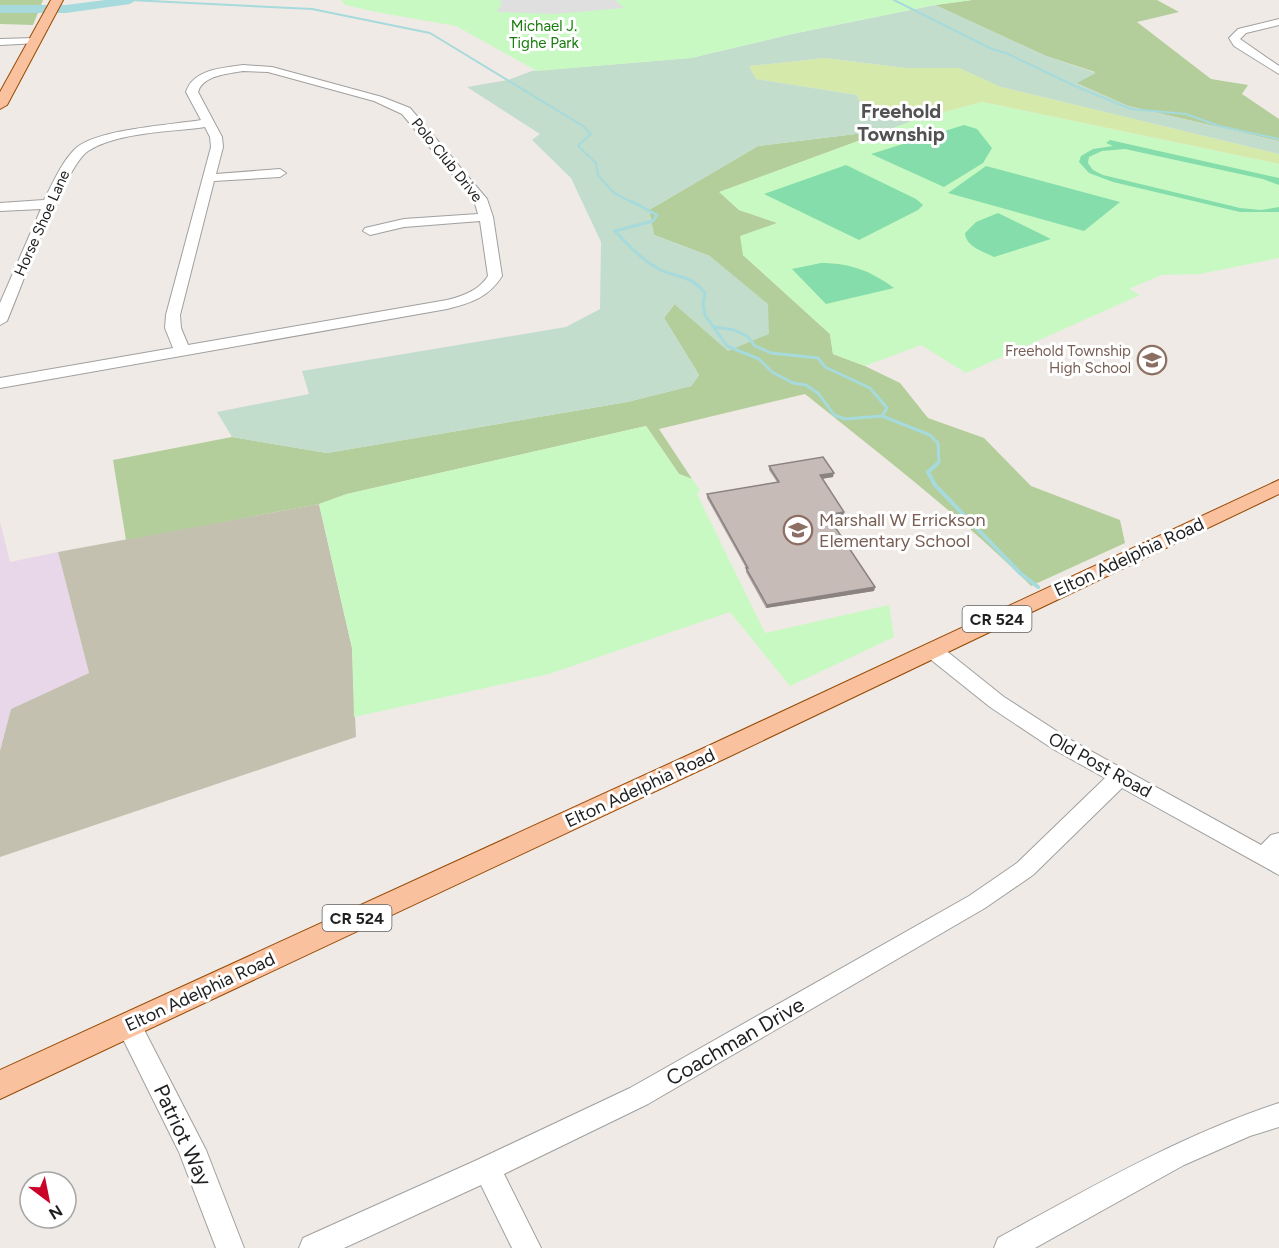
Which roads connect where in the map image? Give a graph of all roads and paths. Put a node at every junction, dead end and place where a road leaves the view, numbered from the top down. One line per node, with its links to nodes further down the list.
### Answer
1 (53, 6): 3 (main road)
2 (1279, 22): 5 (street)
3 (35, 41): 4 (street); 6 (main road)
4 (0, 42)
5 (1279, 71)
6 (0, 105)
7 (208, 123): 9 (street, Polo Club Drive); 10 (street, Horse Shoe Lane); 12 (street, Polo Club Drive)
8 (280, 173): 9 (street)
9 (209, 178): 15 (street, Polo Club Drive)
10 (50, 204): 11 (street); 14 (street, Horse Shoe Lane)
11 (0, 207)
12 (486, 217): 13 (street); 15 (street, Polo Club Drive)
13 (370, 231)
14 (0, 321)
15 (182, 350): 16 (street, Polo Club Drive)
16 (0, 383)
17 (1279, 486): 18 (main road, Elton Adelphia Road / CR 524)
18 (932, 650): 19 (street, Old Post Road); 21 (main road, Elton Adelphia Road / CR 524)
19 (1120, 777): 20 (street, Old Post Road); 24 (street, Coachman Drive)
20 (1274, 854)
21 (129, 1025): 22 (main road, Elton Adelphia Road / CR 524); 25 (street, Patriot Way)
22 (0, 1085)
23 (1279, 1114): 28 (street)
24 (487, 1169): 26 (street, Coachman Drive); 27 (street)
25 (230, 1248)
26 (313, 1248)
27 (527, 1248)
28 (1008, 1248)

